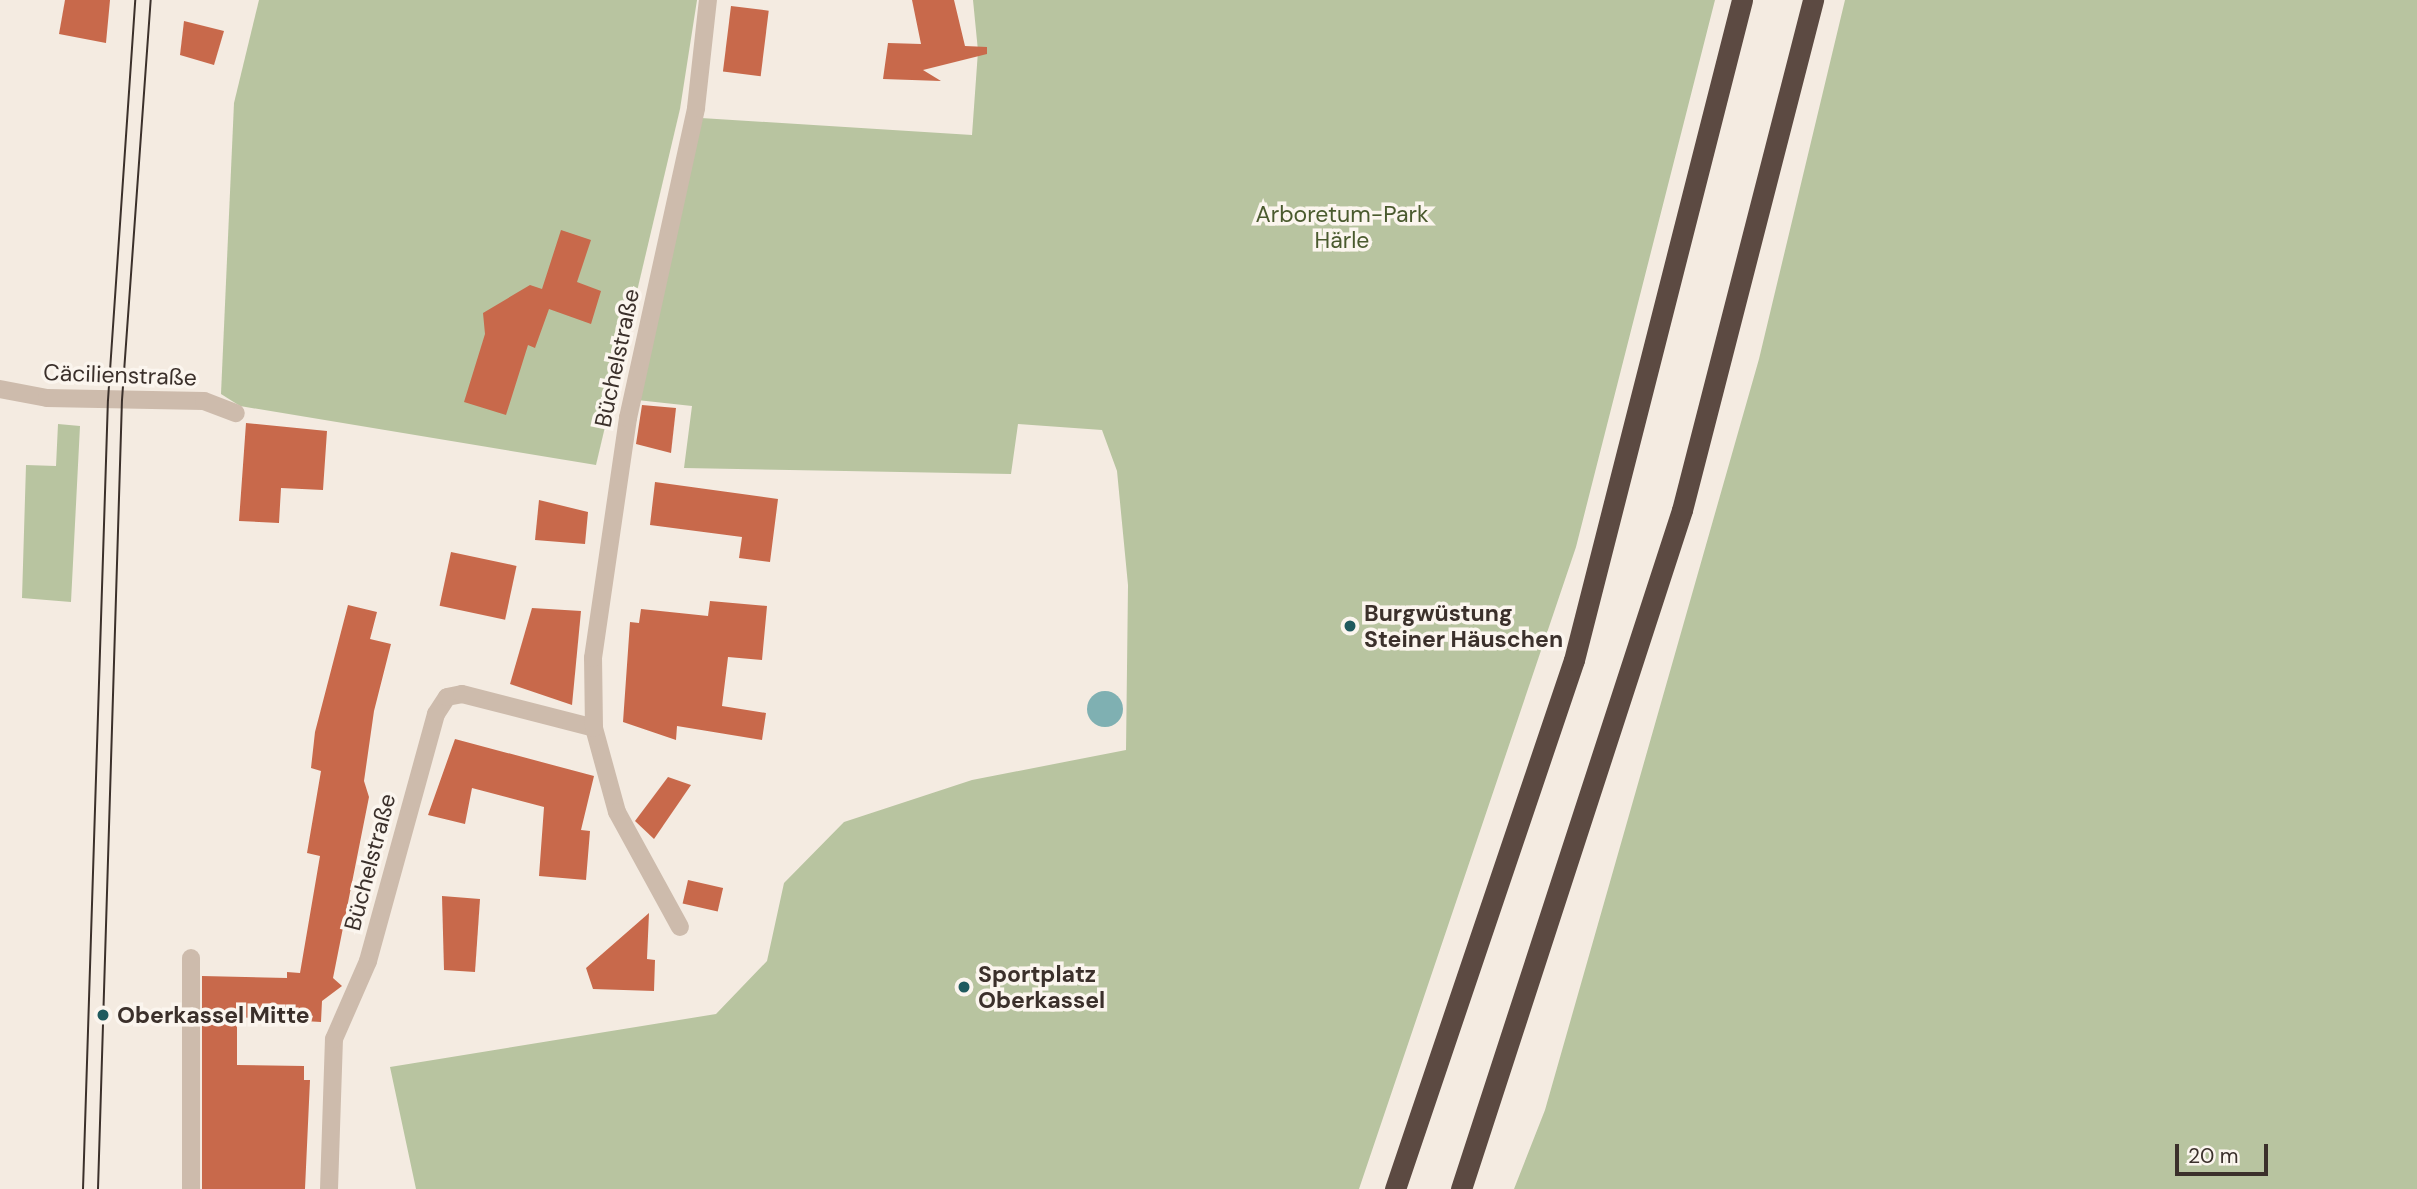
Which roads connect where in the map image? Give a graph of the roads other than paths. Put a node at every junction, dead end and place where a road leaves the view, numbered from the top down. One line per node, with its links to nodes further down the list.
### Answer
1 (708, 0): 6 (street, Büchelstraße)
2 (1742, 0): 11 (highway)
3 (1813, 0): 12 (highway)
4 (0, 388): 5 (street, Cäcilienstraße)
5 (236, 413)
6 (594, 728): 7 (street, Büchelstraße); 10 (street, Büchelstraße)
7 (680, 927)
8 (191, 958): 9 (street)
9 (191, 1189)
10 (329, 1189)
11 (1395, 1189)
12 (1461, 1189)

